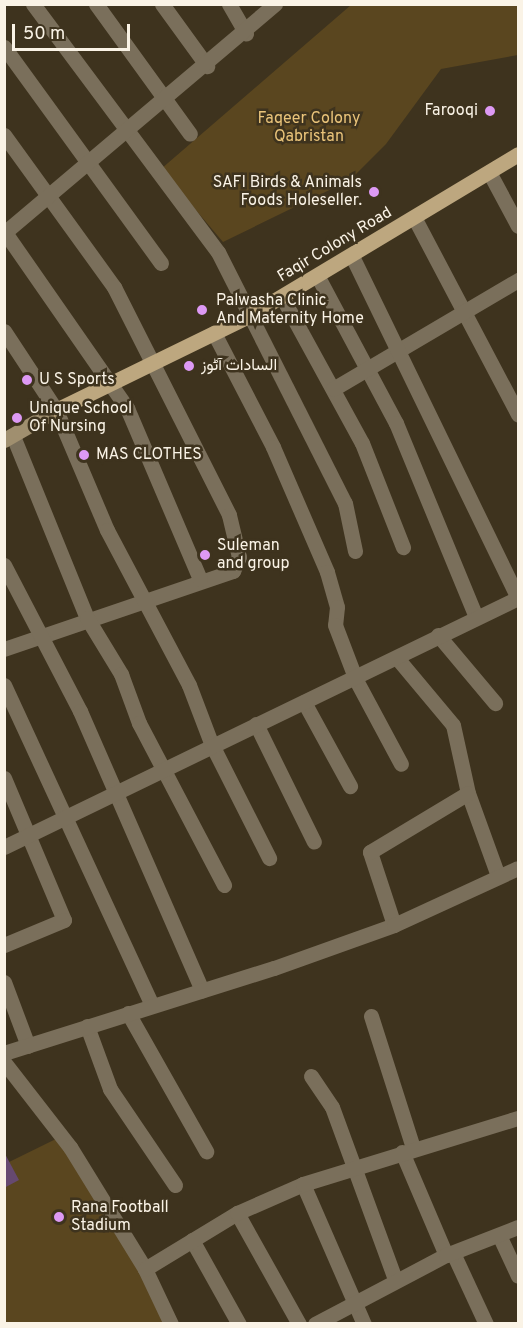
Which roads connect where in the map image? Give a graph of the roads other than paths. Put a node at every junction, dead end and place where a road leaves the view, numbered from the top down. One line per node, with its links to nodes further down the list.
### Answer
1 (33, 4): 10 (street)
2 (96, 4): 9 (street)
3 (162, 4): 8 (street)
4 (229, 4): 6 (street)
5 (275, 4): 6 (street)
6 (246, 34): 8 (street)
7 (4, 47): 14 (street)
8 (207, 66): 9 (street)
9 (165, 101): 10 (street); 11 (street)
10 (128, 133): 14 (street); 26 (street)
11 (190, 134)
12 (4, 135): 16 (street)
13 (519, 154): 15 (main road, Faqir Colony Road)
14 (87, 165): 16 (street); 21 (street)
15 (489, 172): 17 (main road, Faqir Colony Road); 18 (street)
16 (49, 198): 19 (street); 30 (street)
17 (415, 219): 20 (main road, Faqir Colony Road); 25 (street)
18 (519, 226)
19 (5, 232): 32 (street)
20 (352, 256): 22 (main road, Faqir Colony Road); 29 (street)
21 (161, 263)
22 (318, 277): 24 (main road, Faqir Colony Road); 31 (street)
23 (519, 280): 25 (street)
24 (282, 297): 26 (main road, Faqir Colony Road); 33 (street)
25 (468, 311): 29 (street); 35 (street)
26 (248, 317): 28 (main road, Faqir Colony Road); 38 (street)
27 (4, 331): 34 (street)
28 (214, 333): 30 (main road, Faqir Colony Road); 48 (street)
29 (400, 351): 31 (street); 42 (street)
30 (148, 361): 32 (main road, Faqir Colony Road); 40 (street)
31 (367, 371): 33 (street); 42 (street)
32 (106, 383): 34 (main road, Faqir Colony Road); 40 (street)
33 (333, 389): 37 (street)
34 (56, 410): 36 (main road, Faqir Colony Road); 41 (street)
35 (519, 414)
36 (9, 438): 43 (street)
37 (403, 547)
38 (355, 552)
39 (4, 565): 44 (street)
40 (200, 579): 41 (street)
41 (142, 599): 43 (street); 53 (street)
42 (476, 617): 45 (street)
43 (87, 618): 44 (street); 55 (street)
44 (38, 635): 46 (street); 59 (street)
45 (438, 636): 47 (street); 51 (street)
46 (4, 650)
47 (397, 658): 48 (street); 58 (street)
48 (356, 681): 50 (street); 54 (street)
49 (4, 685): 60 (street)
50 (304, 702): 52 (street); 57 (street)
51 (495, 703)
52 (256, 724): 53 (street); 62 (street)
53 (211, 743): 55 (street); 64 (street)
54 (401, 764)
55 (162, 768): 59 (street); 67 (street)
56 (4, 778): 61 (street)
57 (350, 786)
58 (468, 793): 66 (street); 68 (street)
59 (113, 794): 60 (street); 71 (street)
60 (68, 816): 61 (street); 72 (street)
61 (30, 834): 63 (street); 69 (street)
62 (314, 842)
63 (4, 847)
64 (269, 858)
65 (519, 868): 66 (street)
66 (498, 876): 68 (street)
67 (224, 885)
68 (394, 925): 71 (street)
69 (4, 945)
70 (4, 982): 76 (street)
71 (202, 990): 72 (street)
72 (152, 1005): 73 (street)
73 (128, 1013): 75 (street); 82 (street)
74 (371, 1016): 81 (street)
75 (87, 1026): 76 (street); 85 (street)
76 (28, 1046): 77 (street)
77 (4, 1053)
78 (4, 1062): 91 (street)
79 (311, 1076): 83 (street)
80 (519, 1118): 81 (street)
81 (408, 1150): 83 (street); 90 (street)
82 (206, 1151)
83 (355, 1167): 84 (street); 93 (street)
84 (303, 1184): 86 (street); 94 (street)
85 (175, 1185)
86 (237, 1213): 89 (street); 97 (street)
87 (519, 1227): 88 (street)
88 (499, 1235): 90 (street); 92 (street)
89 (192, 1240): 91 (street); 96 (street)
90 (449, 1254): 93 (street); 100 (street)
91 (144, 1269): 95 (street)
92 (519, 1276)
93 (395, 1279): 94 (street)
94 (354, 1299): 98 (street); 99 (street)
95 (171, 1323)
96 (239, 1323)
97 (299, 1323)
98 (315, 1323)
99 (364, 1323)
100 (486, 1323)

